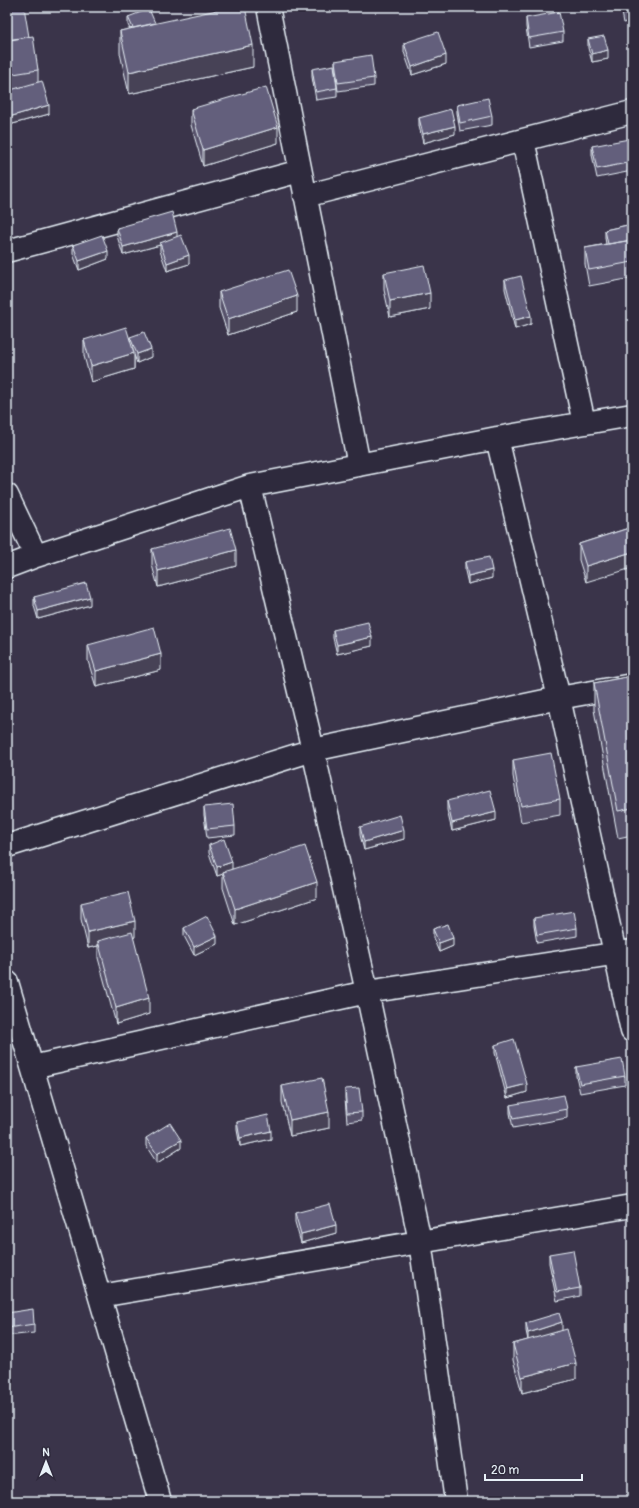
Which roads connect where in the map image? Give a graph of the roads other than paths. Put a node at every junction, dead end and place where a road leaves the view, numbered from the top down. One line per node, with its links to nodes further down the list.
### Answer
1 (268, 7): 4 (street)
2 (632, 112): 3 (street)
3 (523, 140): 5 (street); 8 (street)
4 (300, 171): 5 (street); 6 (street)
5 (305, 196): 10 (street)
6 (7, 251)
7 (632, 415): 8 (street)
8 (584, 423): 9 (street)
9 (497, 438): 10 (street); 16 (street)
10 (359, 465): 11 (street)
11 (250, 486): 13 (street); 17 (street)
12 (7, 495): 13 (street)
13 (36, 556): 14 (street)
14 (7, 567)
15 (632, 684): 16 (street)
16 (559, 698): 17 (street); 19 (street)
17 (312, 750): 18 (street); 21 (street)
18 (7, 846)
19 (624, 952): 21 (street); 22 (street)
20 (7, 982): 23 (street)
21 (367, 992): 23 (street); 25 (street)
22 (632, 1031)
23 (32, 1067): 26 (street)
24 (632, 1206): 25 (street)
25 (420, 1241): 26 (street); 28 (street)
26 (100, 1296): 27 (street)
27 (160, 1501)
28 (456, 1501)

